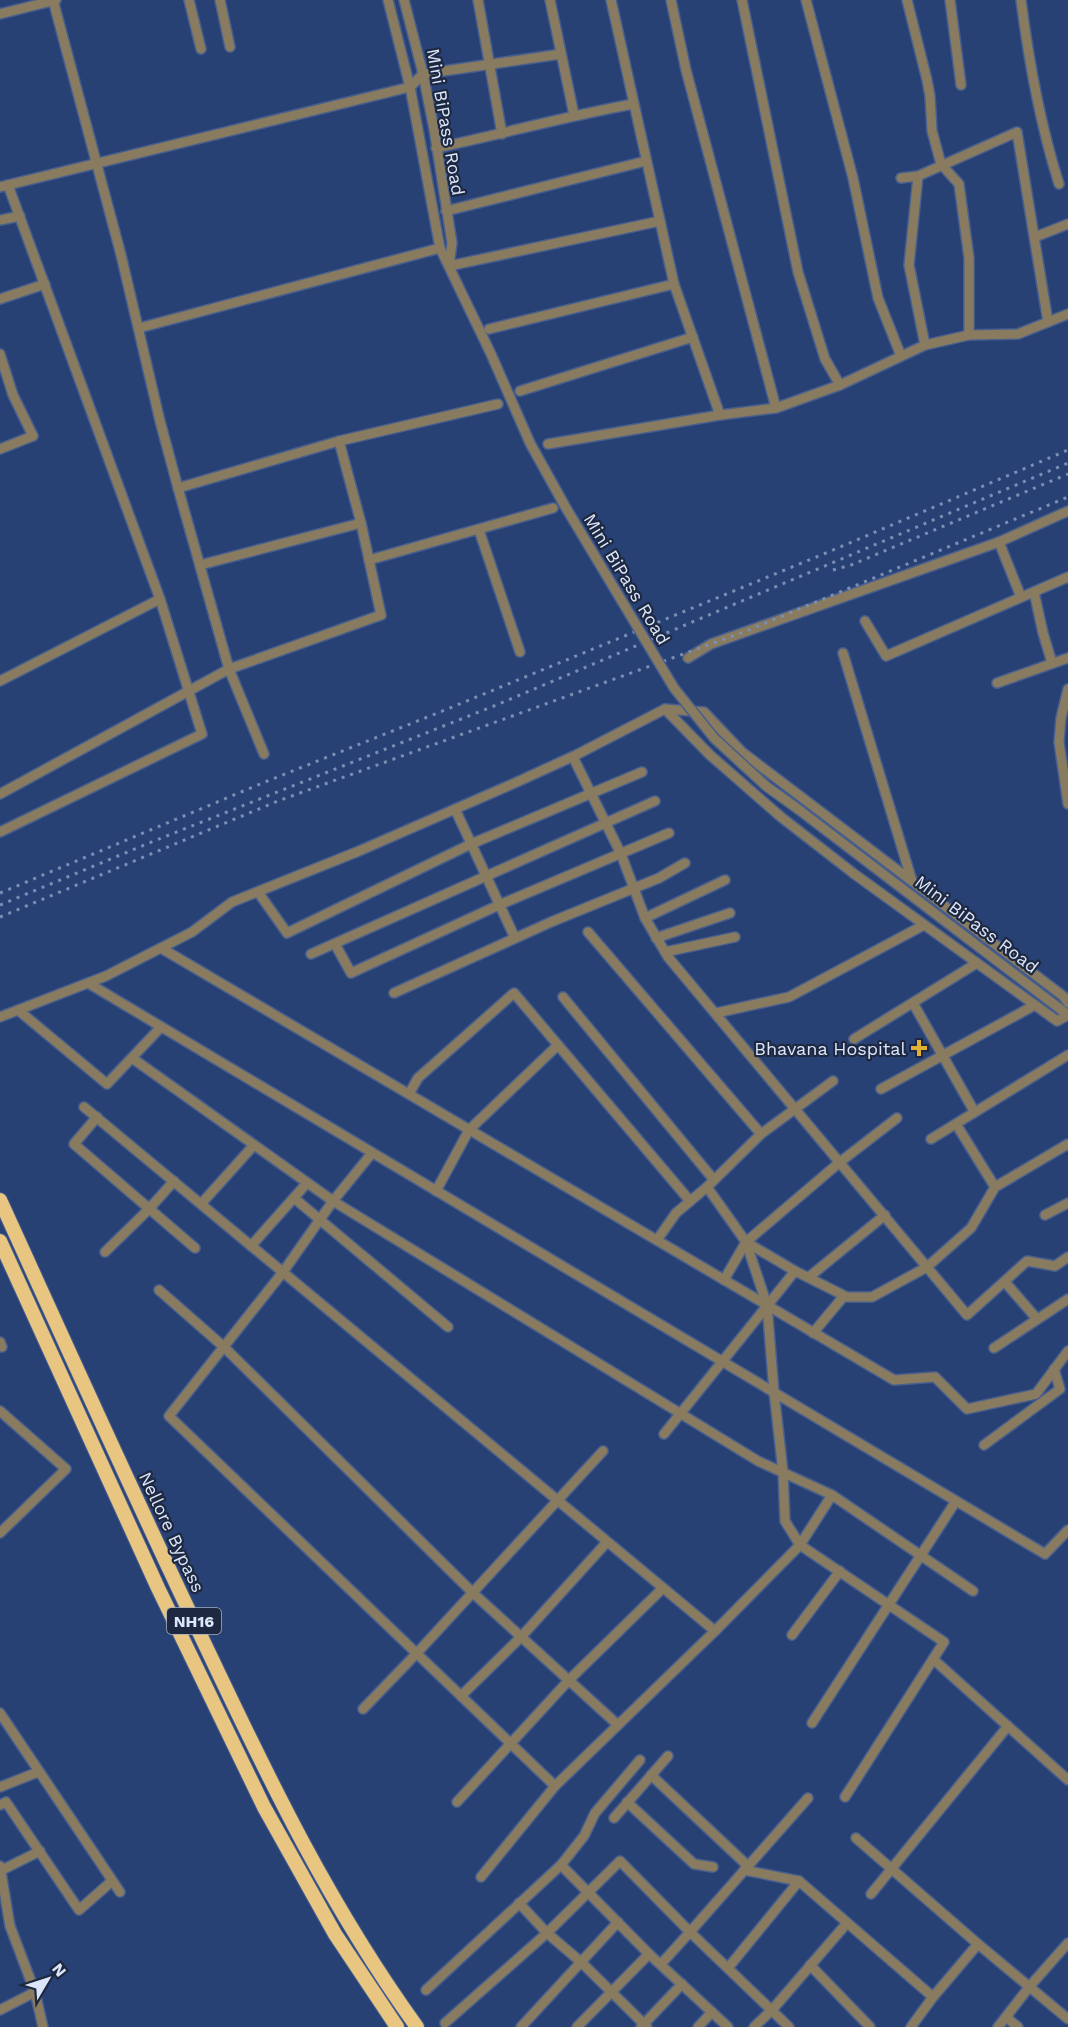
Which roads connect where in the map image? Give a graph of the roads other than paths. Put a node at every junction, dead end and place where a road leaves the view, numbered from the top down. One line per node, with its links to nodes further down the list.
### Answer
1 (54, 0): 15 (street); 29 (street)
2 (189, 0): 17 (street)
3 (220, 0): 16 (street)
4 (388, 0): 22 (street)
5 (404, 0): 20 (street, Mini BiPass Road)
6 (478, 0): 19 (street)
7 (550, 0): 18 (street)
8 (611, 0): 23 (street)
9 (671, 0): 57 (street)
10 (742, 0): 54 (street)
11 (806, 0): 53 (street)
12 (907, 0): 28 (street)
13 (950, 0): 21 (street)
14 (1021, 0): 32 (street)
15 (0, 14)
16 (230, 47)
17 (201, 49)
18 (561, 54): 19 (street); 24 (street)
19 (490, 63): 20 (street); 25 (street)
20 (423, 74): 22 (street); 26 (street, Mini BiPass Road)
21 (962, 85)
22 (410, 87): 29 (street); 40 (street)
23 (633, 104): 24 (street); 27 (street)
24 (574, 115): 25 (street)
25 (502, 134): 26 (street)
26 (436, 148): 34 (street, Mini BiPass Road)
27 (646, 161): 34 (street); 37 (street)
28 (941, 164): 30 (street); 39 (street); 49 (street)
29 (96, 165): 33 (street); 47 (street)
30 (918, 176): 31 (street); 51 (street)
31 (901, 178)
32 (1059, 184)
33 (4, 186): 35 (street)
34 (446, 211): 41 (street, Mini BiPass Road)
35 (20, 216): 36 (street); 42 (street)
36 (0, 220)
37 (660, 221): 41 (street); 43 (street)
38 (1068, 224): 39 (street)
39 (1035, 237): 46 (street)
40 (440, 248): 41 (street); 47 (street)
41 (449, 266): 126 (street, Mini BiPass Road, bridge)
42 (45, 284): 44 (street); 73 (street)
43 (674, 284): 48 (street); 50 (street)
44 (0, 299)
45 (1068, 314): 46 (street)
46 (1048, 322): 49 (street)
47 (138, 328): 62 (street)
48 (489, 329)
49 (969, 335): 51 (street)
50 (693, 337): 55 (street); 58 (street)
51 (925, 345): 53 (street)
52 (0, 354): 61 (street)
53 (901, 356): 54 (street)
54 (840, 385): 57 (street)
55 (520, 391)
56 (498, 404): 59 (street)
57 (776, 408): 58 (street)
58 (720, 415): 60 (street)
59 (339, 441): 62 (street); 65 (street)
60 (548, 444)
61 (0, 449)
62 (178, 488): 69 (street)
63 (553, 508): 66 (street)
64 (1068, 511): 67 (street)
65 (361, 524): 68 (street); 69 (street)
66 (479, 530): 68 (street); 75 (street)
67 (999, 542): 72 (street); 77 (street)
68 (369, 560): 80 (street)
69 (200, 565): 80 (street)
70 (1068, 577): 71 (street)
71 (1034, 592): 72 (street); 79 (street)
72 (1021, 597): 74 (street)
73 (160, 599): 81 (street); 84 (street)
74 (866, 621)
75 (520, 652)
76 (843, 653): 102 (street)
77 (688, 658)
78 (1068, 658): 79 (street)
79 (1052, 663): 82 (street)
80 (229, 669): 84 (street); 86 (street)
81 (0, 681)
82 (998, 683)
83 (1068, 689): 92 (street)
84 (188, 691): 89 (street); 95 (street)
85 (665, 709): 87 (street); 102 (street); 108 (street)
86 (264, 754)
87 (573, 756): 90 (street); 93 (street)
88 (642, 772): 90 (street)
89 (0, 794)
90 (590, 794): 94 (street); 97 (street)
91 (655, 801): 94 (street)
92 (1068, 804)
93 (455, 809): 97 (street); 104 (street)
94 (605, 823): 98 (street); 100 (street)
95 (0, 832)
96 (669, 833): 98 (street)
97 (471, 844): 100 (street); 104 (street)
98 (621, 854): 103 (street); 105 (street)
99 (685, 863): 103 (street)
100 (486, 876): 105 (street); 113 (street)
101 (725, 880): 107 (street)
102 (912, 881): 122 (street)
103 (633, 888): 107 (street); 111 (street)
104 (258, 892): 114 (street)
105 (500, 905): 111 (street); 113 (street)
106 (730, 913): 112 (street)
107 (645, 918): 112 (street)
108 (924, 925): 117 (street); 125 (street)
109 (588, 932): 144 (street)
110 (735, 937): 115 (street)
111 (515, 938): 119 (street)
112 (656, 938): 115 (street)
113 (334, 944): 116 (street)
114 (161, 948): 118 (street); 136 (street)
115 (665, 952): 125 (street)
116 (311, 954)
117 (977, 963): 121 (street); 123 (street)
118 (87, 983): 124 (street); 128 (street)
119 (394, 993)
120 (563, 997): 152 (street)
121 (913, 1003): 129 (street); 132 (street)
122 (1068, 1003)
123 (1035, 1005): 126 (street); 132 (street)
124 (18, 1010): 127 (street); 133 (street)
125 (716, 1013): 138 (street)
126 (1068, 1015)
127 (0, 1017)
128 (161, 1027): 133 (street); 148 (street)
129 (854, 1039)
130 (558, 1045): 136 (street); 143 (street); 157 (street)
131 (1068, 1055): 139 (street)
132 (943, 1056): 135 (street); 139 (street)
133 (132, 1058): 147 (street)
134 (833, 1081): 138 (street)
135 (881, 1089)
136 (409, 1094): 143 (street)
137 (84, 1107): 140 (street)
138 (795, 1108): 144 (street); 149 (street)
139 (974, 1111): 142 (street)
140 (97, 1117): 150 (street); 161 (street)
141 (897, 1118): 149 (street)
142 (956, 1124): 145 (street); 153 (street)
143 (470, 1130): 154 (street); 166 (street)
144 (761, 1134): 152 (street)
145 (931, 1139)
146 (1068, 1144): 153 (street)
147 (254, 1145): 151 (street); 160 (street)
148 (372, 1153): 154 (street); 158 (street)
149 (840, 1162): 162 (street); 167 (street)
150 (174, 1181): 160 (street); 161 (street)
151 (307, 1183): 155 (street); 158 (street)
152 (711, 1183): 157 (street); 167 (street)
153 (995, 1187): 172 (street)
154 (436, 1191): 188 (street)
155 (294, 1198): 164 (street); 168 (street)
156 (0, 1200): 280 (highway, Nellore Bypass / NH16)
157 (690, 1201): 166 (street)
158 (333, 1202): 164 (street); 192 (street)
159 (1068, 1203): 163 (street)
160 (201, 1204): 168 (street)
161 (149, 1209): 169 (street); 170 (street)
162 (885, 1215): 172 (street); 175 (street)
163 (1045, 1215)
164 (320, 1219): 174 (street); 183 (street)
165 (0, 1240): 279 (highway, Nellore Bypass / NH16)
166 (657, 1240): 176 (street)
167 (746, 1242): 173 (street); 176 (street); 181 (street)
168 (251, 1246): 174 (street)
169 (195, 1248)
170 (105, 1252)
171 (1068, 1257): 177 (street)
172 (927, 1267): 177 (street); 179 (street)
173 (795, 1271): 175 (street); 181 (street)
174 (283, 1272): 185 (street); 198 (street)
175 (809, 1277): 179 (street)
176 (724, 1280): 181 (street)
177 (1005, 1282): 182 (street)
178 (159, 1290): 185 (street)
179 (844, 1296): 184 (street)
180 (1068, 1299): 182 (street)
181 (767, 1305): 184 (street); 188 (street); 190 (street)
182 (1037, 1319): 186 (street)
183 (448, 1327)
184 (813, 1333): 189 (street)
185 (224, 1347): 208 (street); 213 (street)
186 (994, 1348)
187 (1068, 1351): 189 (street)
188 (723, 1362): 190 (street); 192 (street)
189 (1054, 1369): 194 (street)
190 (774, 1392): 196 (street); 199 (street)
191 (0, 1411): 201 (street)
192 (680, 1413): 193 (street); 196 (street)
193 (664, 1434)
194 (984, 1445)
195 (603, 1451): 198 (street)
196 (783, 1472): 197 (street); 203 (street)
197 (832, 1495): 203 (street); 204 (street)
198 (558, 1501): 202 (street); 208 (street)
199 (956, 1501): 200 (street); 204 (street)
200 (1068, 1530)
201 (0, 1533)
202 (607, 1542): 206 (street); 212 (street)
203 (800, 1545): 205 (street); 210 (street)
204 (921, 1556): 207 (street); 209 (street)
205 (840, 1571): 209 (street); 211 (street)
206 (663, 1588): 210 (street); 215 (street)
207 (973, 1591)
208 (473, 1593): 212 (street); 213 (street)
209 (890, 1604): 214 (street); 219 (street)
210 (715, 1631): 220 (street)
211 (792, 1635)
212 (521, 1637): 215 (street); 216 (street)
213 (417, 1653): 216 (street); 217 (street)
214 (933, 1659): 221 (street); 230 (street)
215 (569, 1680): 220 (street); 222 (street)
216 (462, 1696): 222 (street)
217 (363, 1708)
218 (0, 1713): 225 (street)
219 (812, 1723)
220 (618, 1725): 228 (street)
221 (1008, 1726): 227 (street); 242 (street)
222 (510, 1743): 228 (street); 232 (street)
223 (668, 1756): 226 (street)
224 (640, 1760): 238 (street)
225 (38, 1772): 229 (street); 244 (street)
226 (651, 1775): 233 (street); 240 (street)
227 (1068, 1780)
228 (555, 1786): 243 (street)
229 (0, 1787)
230 (845, 1797)
231 (808, 1798): 240 (street)
232 (457, 1802)
233 (627, 1802): 235 (street); 239 (street)
234 (0, 1805): 237 (street)
235 (614, 1818)
236 (856, 1838): 242 (street)
237 (40, 1851): 241 (street); 244 (street)
238 (561, 1865): 248 (street); 249 (street)
239 (713, 1867)
240 (746, 1868): 245 (street); 254 (street)
241 (0, 1869): 252 (street)
242 (891, 1869): 247 (street); 257 (street)
243 (481, 1877)
244 (112, 1881): 246 (street)
245 (799, 1881): 251 (street); 264 (street)
246 (120, 1892)
247 (871, 1893)
248 (588, 1894): 250 (street); 254 (street); 255 (street)
249 (519, 1903): 255 (street); 267 (street)
250 (618, 1922): 259 (street); 261 (street)
251 (847, 1923): 263 (street); 270 (street)
252 (10, 1926): 253 (street); 268 (street)
253 (0, 1932)
254 (690, 1932): 262 (street); 264 (street)
255 (547, 1933): 261 (street); 276 (street)
256 (1068, 1943): 258 (street)
257 (978, 1944): 266 (street); 270 (street)
258 (1061, 1952): 260 (street); 266 (street)
259 (650, 1954): 262 (street); 269 (street)
260 (1068, 1959)
261 (581, 1962): 269 (street); 281 (street)
262 (661, 1964): 265 (street)
263 (810, 1965): 272 (street); 287 (street)
264 (728, 1968): 272 (street)
265 (682, 1984): 273 (street); 277 (street)
266 (1030, 1986): 274 (street); 275 (street)
267 (426, 1990)
268 (35, 1992): 271 (street); 278 (street)
269 (612, 1993): 277 (street); 282 (street)
270 (933, 1996): 288 (street)
271 (0, 2010)
272 (772, 2010): 285 (street); 286 (street)
273 (712, 2012): 283 (street); 284 (street)
274 (1006, 2017): 289 (street); 290 (street)
275 (1068, 2019)
276 (445, 2023)
277 (644, 2026)
278 (43, 2027)
279 (397, 2027)
280 (417, 2027)
281 (521, 2027)
282 (577, 2027)
283 (698, 2027)
284 (728, 2027)
285 (754, 2027)
286 (789, 2027)
287 (870, 2027)
288 (911, 2027)
289 (998, 2027)
290 (1018, 2027)

